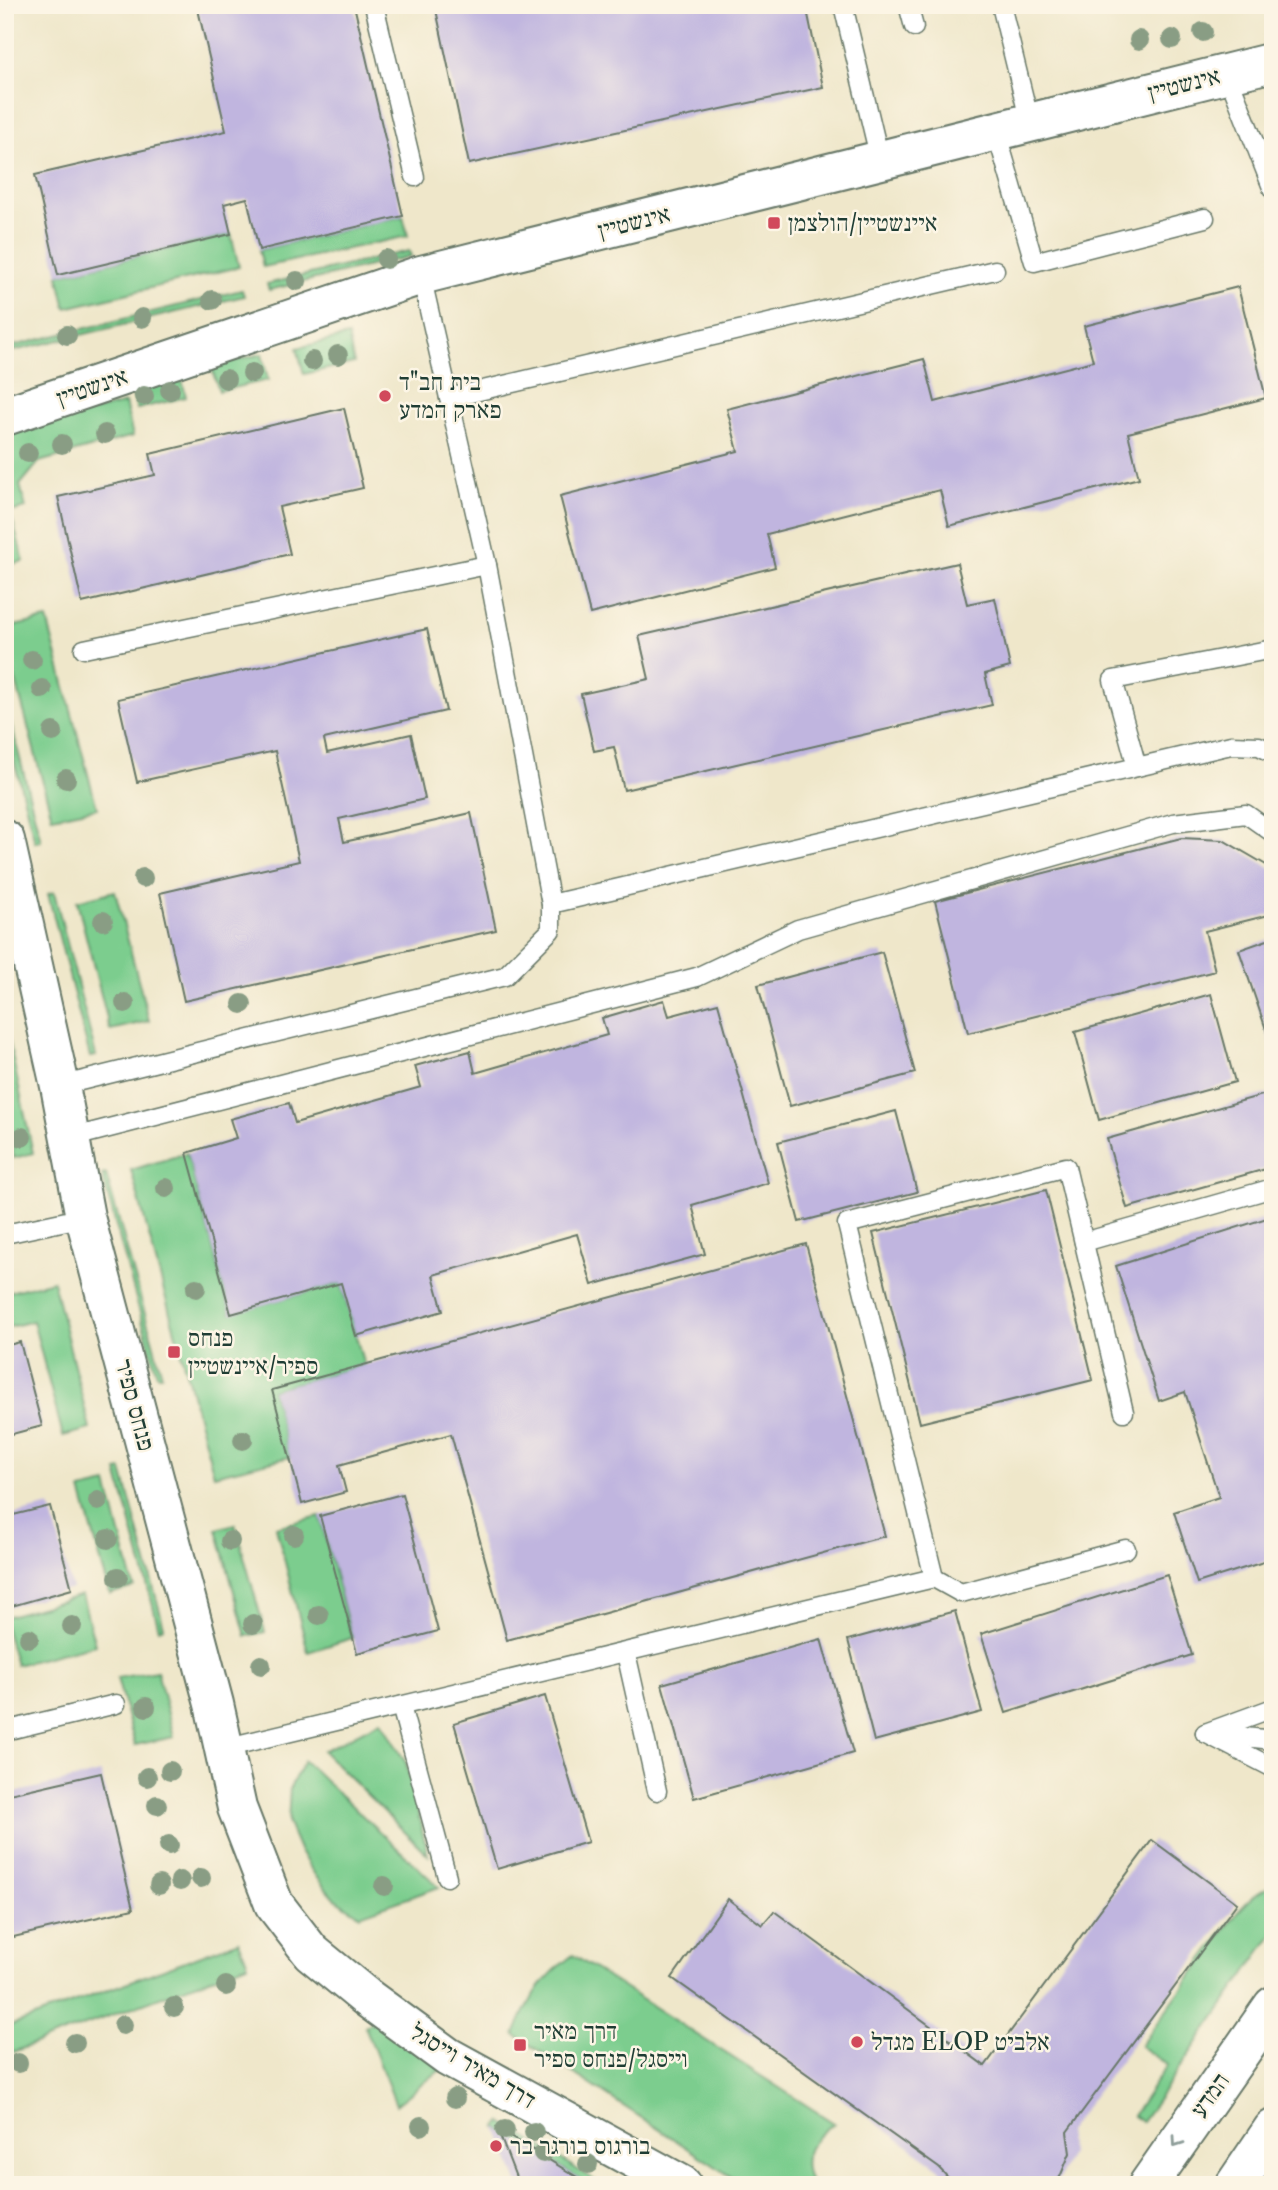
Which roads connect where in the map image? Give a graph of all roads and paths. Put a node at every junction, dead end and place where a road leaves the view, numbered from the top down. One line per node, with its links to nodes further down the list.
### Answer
1 (374, 5): 10 (lane)
2 (843, 5): 9 (lane)
3 (908, 5): 5 (lane)
4 (1001, 5): 8 (lane)
5 (914, 27)
6 (1273, 62): 7 (street, אינשטיין)
7 (1227, 73): 8 (street, אינשטיין); 11 (lane)
8 (1013, 127): 9 (street, אינשטיין); 12 (lane)
9 (880, 160): 14 (street, אינשטיין)
10 (415, 177)
11 (1273, 190)
12 (1205, 218)
13 (995, 270): 15 (lane)
14 (421, 275): 15 (lane); 16 (street, אינשטיין)
15 (449, 398): 17 (lane)
16 (5, 416)
17 (487, 565): 18 (lane); 24 (lane)
18 (84, 649)
19 (1273, 649): 21 (lane)
20 (1273, 752): 21 (lane)
21 (1138, 767): 24 (lane)
22 (1273, 833): 26 (lane)
23 (5, 840): 25 (street, פנחס ספיר)
24 (551, 904): 25 (lane)
25 (60, 1086): 26 (street, פנחס ספיר)
26 (70, 1138): 28 (street, פנחס ספיר)
27 (1273, 1188): 30 (lane)
28 (85, 1217): 29 (lane); 41 (street, פנחס ספיר)
29 (5, 1234)
30 (1084, 1242): 31 (lane); 33 (lane)
31 (1124, 1412)
32 (1126, 1549): 33 (lane)
33 (934, 1578): 34 (lane)
34 (626, 1653): 36 (lane); 43 (lane)
35 (116, 1704): 38 (lane)
36 (401, 1706): 41 (lane); 44 (lane)
37 (1273, 1708): 39 (lane)
38 (5, 1731)
39 (1205, 1733): 40 (lane); 42 (lane)
40 (1273, 1740)
41 (224, 1748): 45 (street, פנחס ספיר)
42 (1273, 1768)
43 (657, 1791)
44 (447, 1877)
45 (311, 1952): 48 (street, דרך מאיר וייסגל)
46 (1273, 2006): 49 (street, המדע, one-way to 49)
47 (1273, 2129): 50 (street)
48 (682, 2185)
49 (1148, 2185)
50 (1235, 2185)

